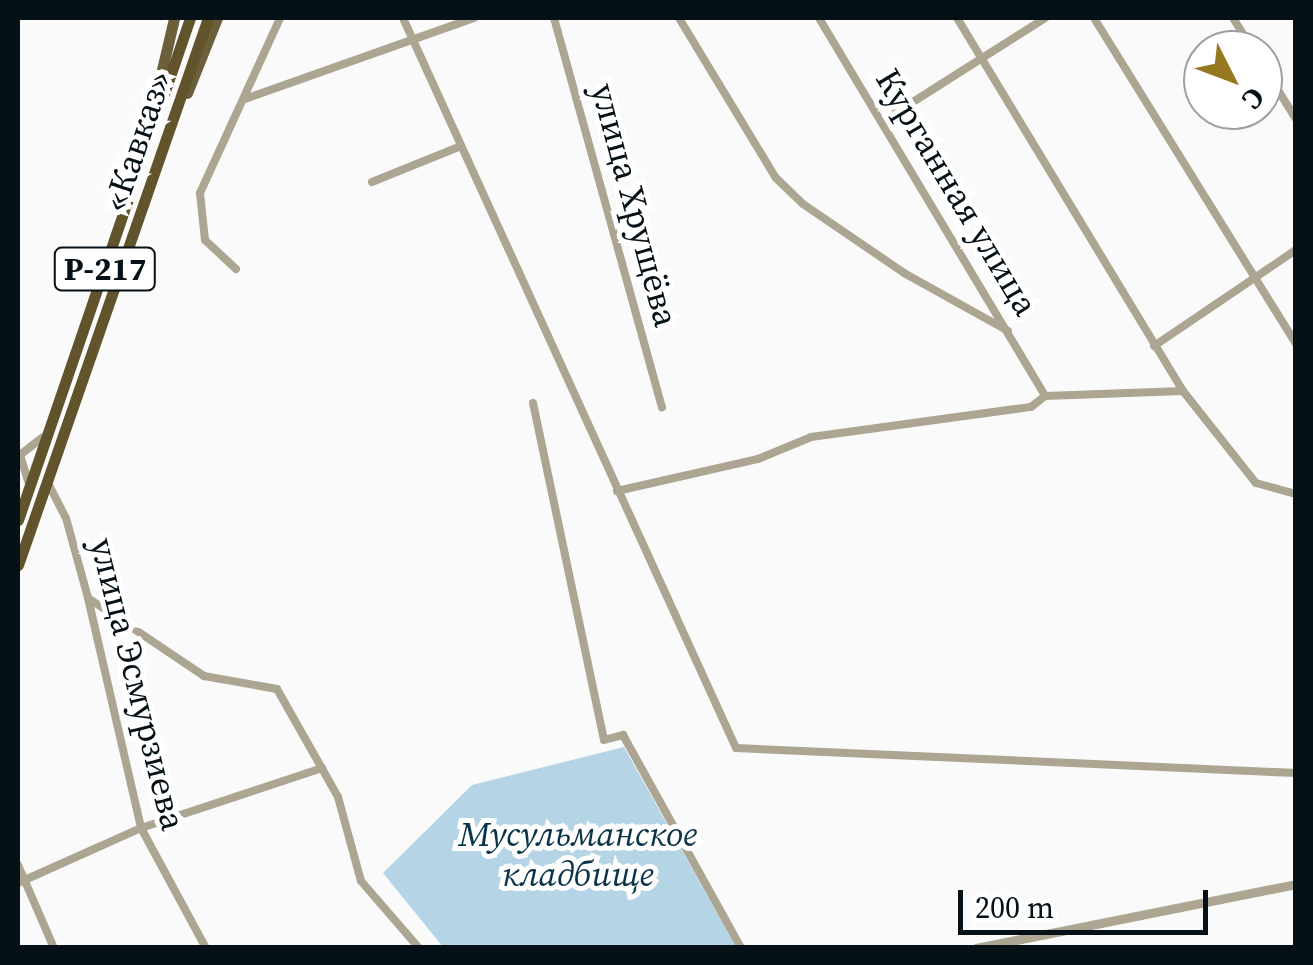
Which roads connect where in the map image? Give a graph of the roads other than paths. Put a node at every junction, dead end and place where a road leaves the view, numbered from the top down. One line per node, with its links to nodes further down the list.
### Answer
1 (174, 18): 20 (main road, Р-217)
2 (190, 18): 20 (highway, «Кавказ» / Р-217)
3 (208, 18): 19 (highway, «Кавказ» / Р-217)
4 (216, 18): 19 (main road, Р-217)
5 (280, 18): 16 (street)
6 (403, 18): 14 (street)
7 (474, 18): 14 (street)
8 (554, 18): 31 (street, улица Хрущёва)
9 (679, 18): 25 (street)
10 (819, 18): 17 (street, Курганная улица)
11 (957, 18): 15 (street)
12 (1044, 18): 15 (street)
13 (1094, 18): 24 (street)
14 (415, 43): 16 (street); 18 (street)
15 (982, 58): 17 (street); 27 (street)
16 (245, 99): 23 (street)
17 (883, 121): 25 (street, Курганная улица)
18 (462, 146): 21 (street); 33 (street)
19 (159, 167): 32 (highway, «Кавказ» / Р-217)
20 (138, 172): 37 (highway, «Кавказ» / Р-217)
21 (372, 182)
22 (1296, 250): 24 (street)
23 (236, 269)
24 (1254, 277): 26 (street); 27 (street)
25 (1008, 331): 29 (street, Курганная улица)
26 (1296, 344)
27 (1154, 346): 28 (street)
28 (1184, 391): 29 (street); 34 (street)
29 (1044, 396): 33 (street)
30 (533, 403): 49 (street)
31 (662, 407)
32 (46, 478): 35 (street); 36 (highway, «Кавказ» / Р-217)
33 (617, 491): 41 (street)
34 (1296, 494)
35 (58, 504): 36 (street, улица Эсмурзиева); 39 (street, улица Эсмурзиева)
36 (37, 506): 38 (highway, «Кавказ» / Р-217)
37 (18, 520)
38 (18, 565)
39 (88, 598): 40 (street); 42 (street, улица Эсмурзиева)
40 (322, 768): 42 (street); 48 (street)
41 (1296, 773)
42 (141, 828): 44 (street); 47 (street, улица Эсмурзиева)
43 (18, 866): 44 (street)
44 (21, 882): 46 (street)
45 (1296, 884): 50 (street)
46 (54, 948)
47 (206, 948)
48 (419, 948)
49 (741, 948)
50 (976, 948)

